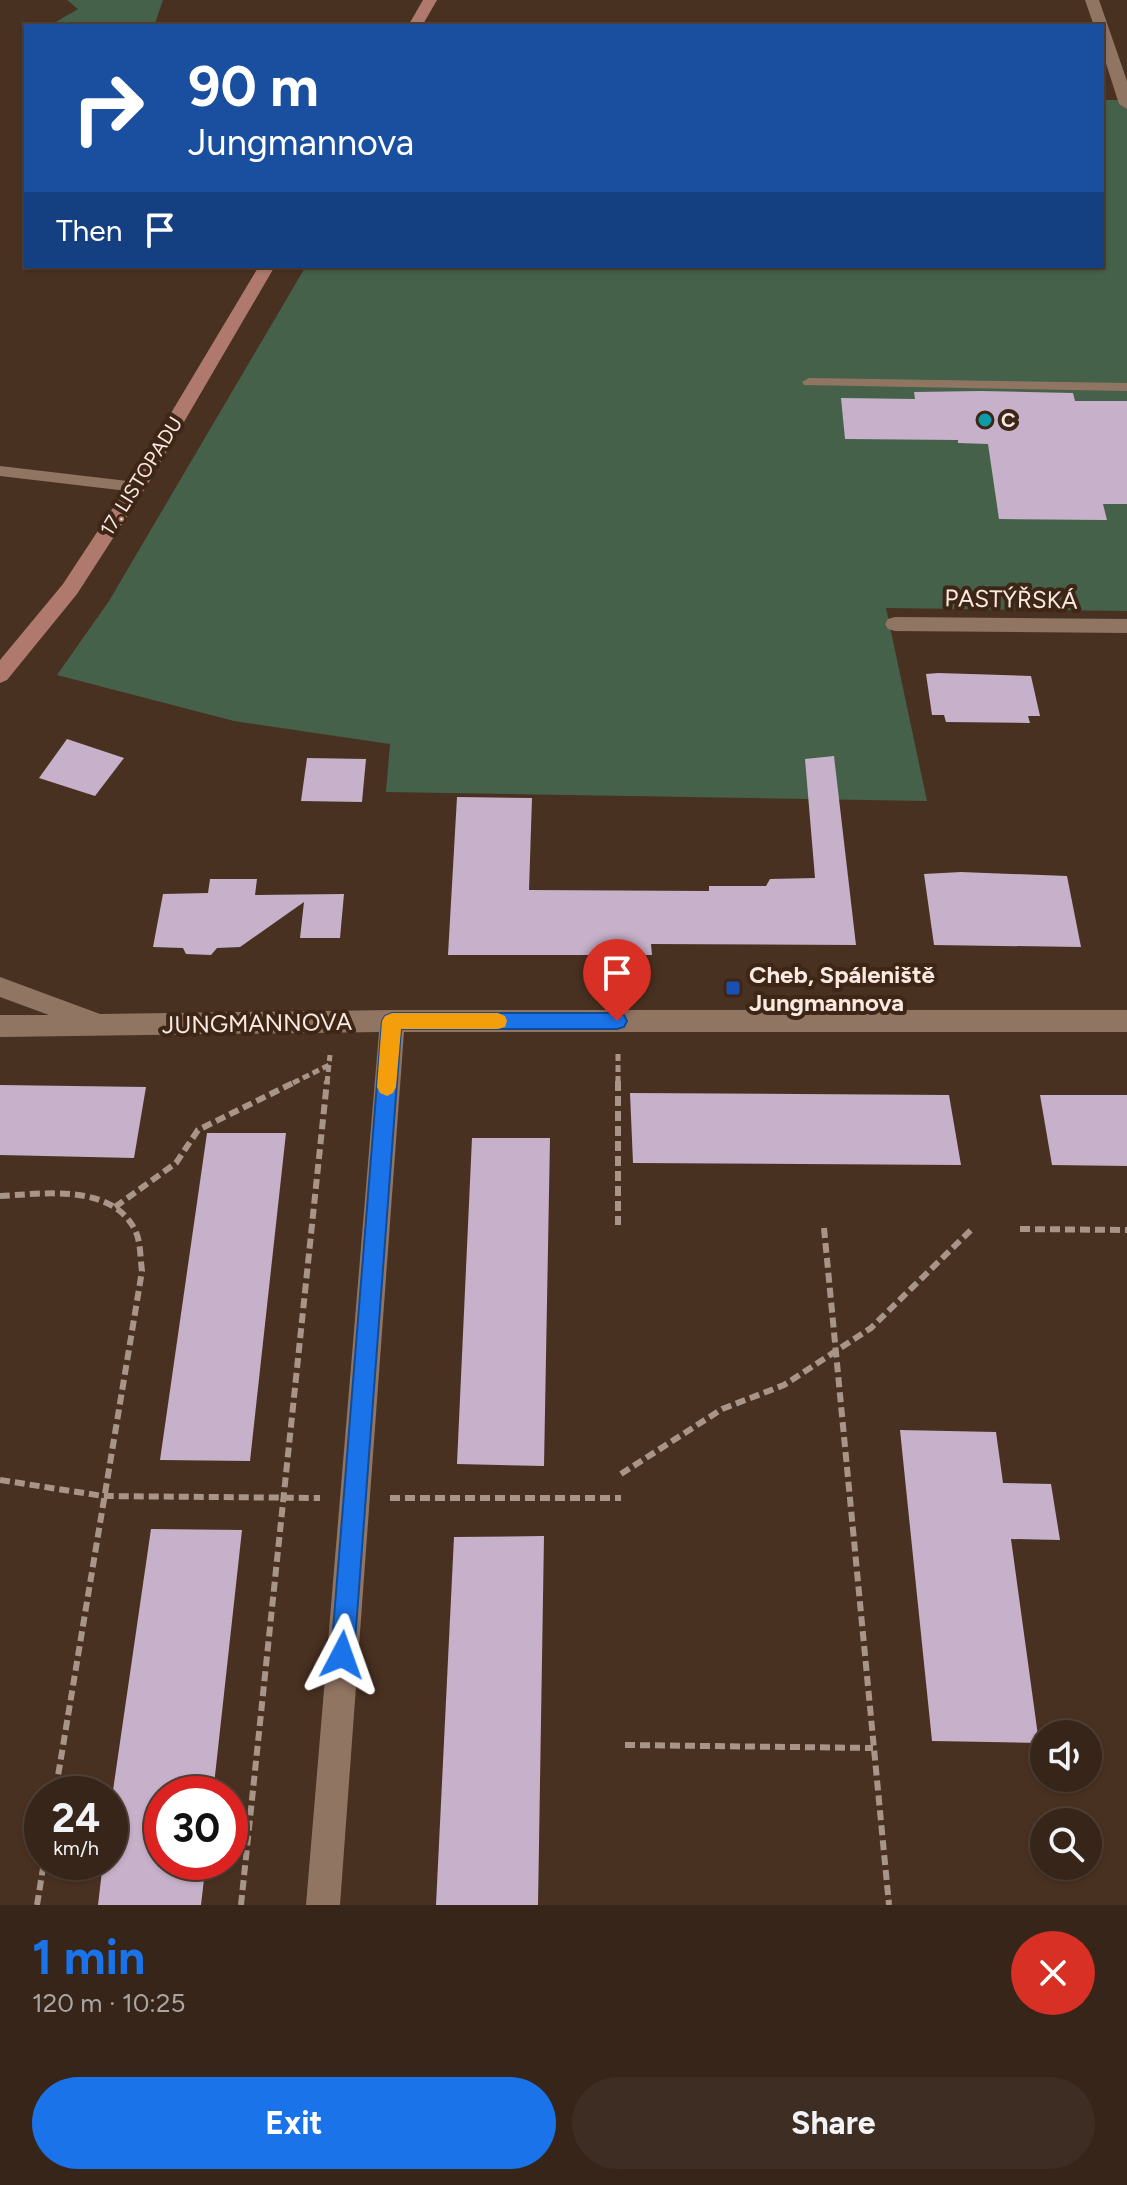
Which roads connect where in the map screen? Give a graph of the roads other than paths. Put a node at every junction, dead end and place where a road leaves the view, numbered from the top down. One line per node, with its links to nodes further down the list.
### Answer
1 (430, 0): 3 (street)
2 (1092, 0): 4 (street)
3 (416, 24)
4 (1101, 24)
5 (1104, 35): 6 (street)
6 (1116, 79): 7 (street)
7 (1127, 104)
8 (266, 268): 12 (street, 17. LISTOPADU)
9 (809, 382): 10 (lane)
10 (1127, 387)
11 (0, 471): 12 (lane)
12 (136, 487): 15 (street, 17. LISTOPADU)
13 (895, 624): 14 (street, PASTÝŘSKÁ)
14 (1127, 626)
15 (0, 675)
16 (0, 987): 19 (street, JUNGMANNOVA)
17 (392, 1021): 18 (street, JUNGMANNOVA); 19 (street, JUNGMANNOVA); 21 (street)
18 (1127, 1021)
19 (107, 1025): 20 (street, JUNGMANNOVA)
20 (0, 1026)
21 (323, 1905)

